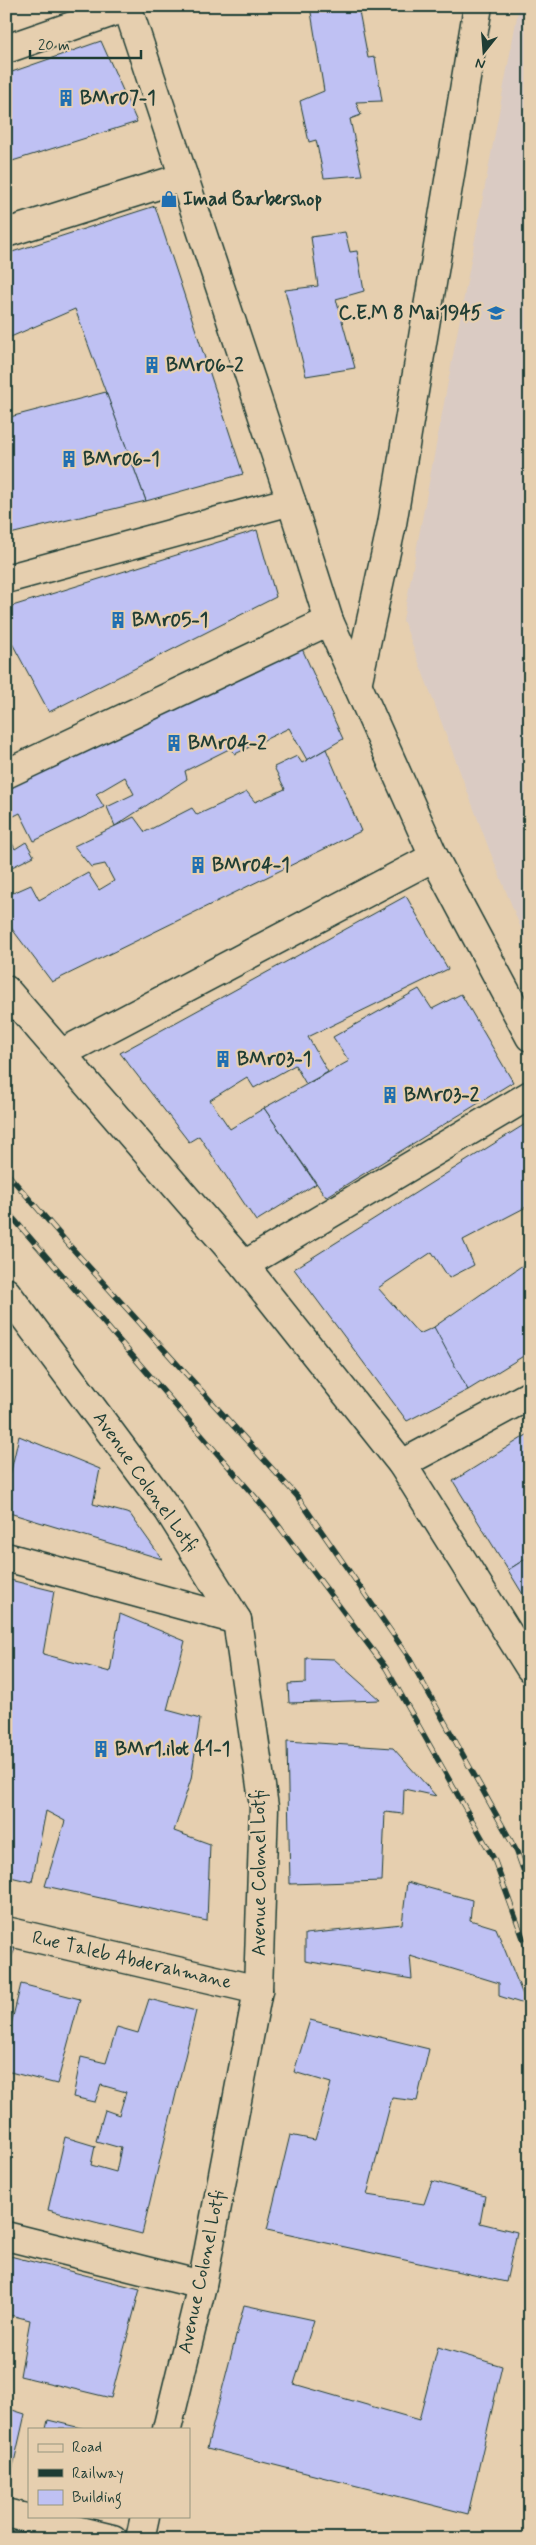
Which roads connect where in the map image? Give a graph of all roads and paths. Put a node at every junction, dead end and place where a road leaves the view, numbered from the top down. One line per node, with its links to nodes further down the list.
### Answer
1 (478, 6): 9 (street)
2 (127, 7): 3 (street); 4 (street)
3 (6, 49)
4 (184, 178): 5 (street); 6 (street)
5 (6, 233)
6 (291, 501): 7 (street); 8 (street)
7 (6, 579)
8 (329, 621): 9 (street); 10 (street)
9 (357, 685): 11 (street)
10 (6, 774)
11 (434, 857): 13 (street); 14 (street)
12 (6, 990): 14 (street)
13 (530, 1037)
14 (62, 1053): 16 (street)
15 (530, 1094): 16 (street)
16 (244, 1265): 19 (street)
17 (6, 1292): 21 (street, Avenue Colonel Lotfi)
18 (530, 1395): 19 (street)
19 (402, 1464): 22 (street)
20 (6, 1557): 21 (street)
21 (236, 1620): 24 (street, Avenue Colonel Lotfi)
22 (530, 1668)
23 (6, 1931): 24 (street, Rue Taleb Abderahmane)
24 (258, 1990): 26 (street, Avenue Colonel Lotfi)
25 (6, 2236): 26 (street)
26 (202, 2285): 27 (street, Avenue Colonel Lotfi)
27 (166, 2428)
28 (6, 2513): 30 (street)
29 (145, 2518): 31 (street)
30 (113, 2539)
31 (140, 2539)

